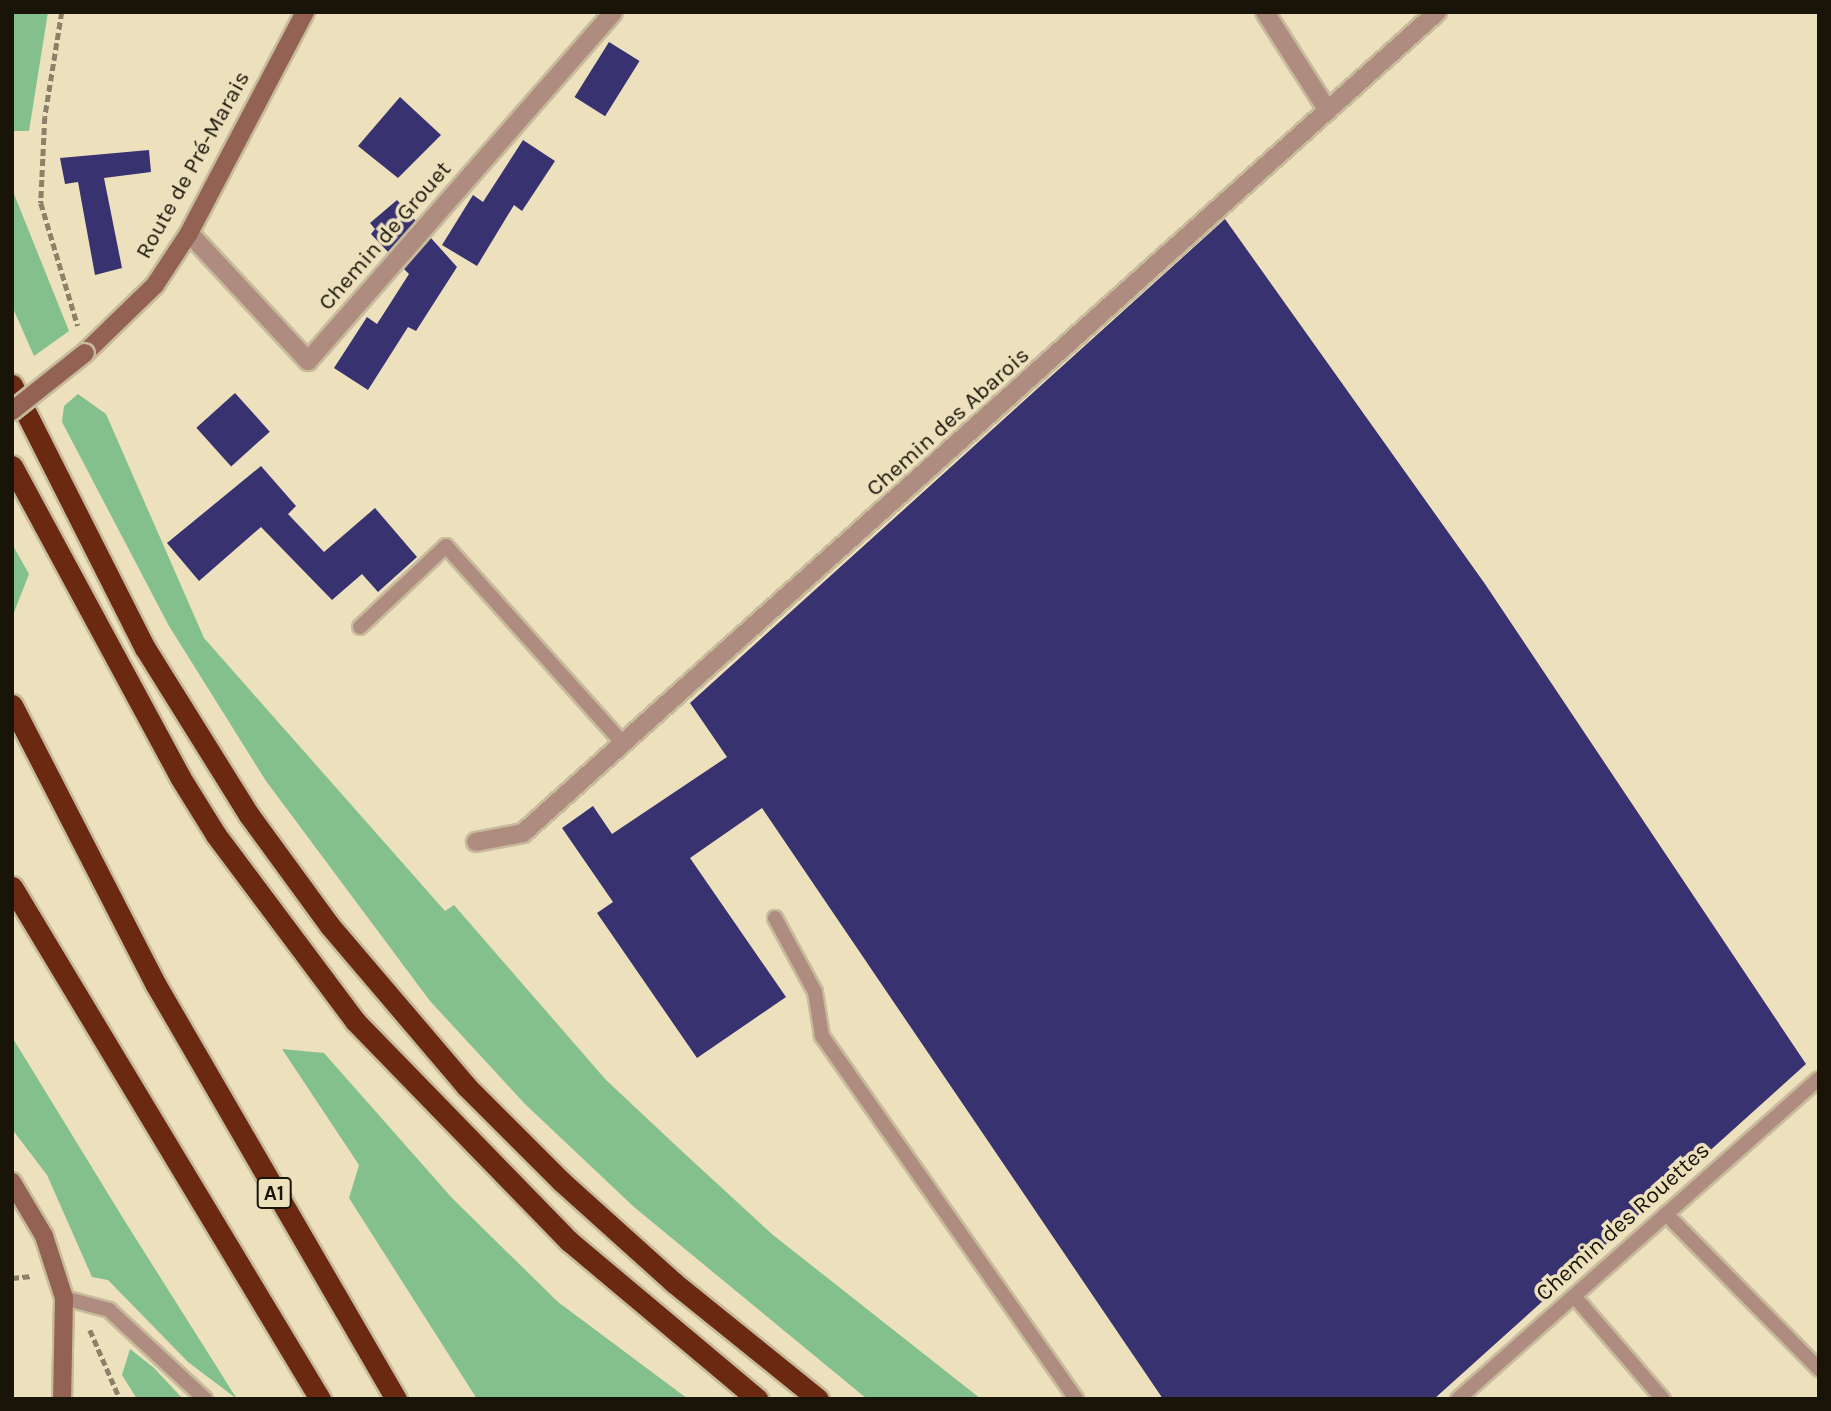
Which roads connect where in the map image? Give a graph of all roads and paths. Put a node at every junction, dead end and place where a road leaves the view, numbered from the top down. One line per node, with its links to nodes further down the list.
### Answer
1 (62, 12): 8 (path)
2 (305, 12): 7 (street, Route de Pré-Marais)
3 (613, 12): 7 (street, Chemin de Grouet)
4 (1265, 12): 6 (street)
5 (1437, 12): 6 (street, Chemin des Abarois)
6 (1328, 111): 14 (street, Chemin des Abarois)
7 (189, 233): 8 (street, Route de Pré-Marais)
8 (87, 351): 10 (street, Route de Pré-Marais, bridge)
9 (12, 385): 32 (highway)
10 (12, 411)
11 (12, 466): 31 (highway)
12 (360, 627): 14 (lane)
13 (12, 705): 30 (highway, A1)
14 (623, 743): 15 (street, Chemin des Abarois)
15 (477, 842)
16 (12, 887): 23 (highway)
17 (775, 918): 33 (lane)
18 (1819, 1079): 20 (lane, Chemin des Rouettes)
19 (12, 1182): 22 (street)
20 (1666, 1214): 21 (lane, Chemin des Rouettes); 24 (lane)
21 (1574, 1296): 34 (lane, Chemin des Rouettes); 35 (lane)
22 (64, 1298): 25 (street); 26 (path); 27 (lane)
23 (265, 1312): 28 (highway); 29 (highway)
24 (1819, 1369)
25 (62, 1399)
26 (120, 1399)
27 (205, 1399)
28 (308, 1399)
29 (320, 1399)
30 (396, 1399)
31 (757, 1399)
32 (818, 1399)
33 (1076, 1399)
34 (1458, 1399)
35 (1663, 1399)

